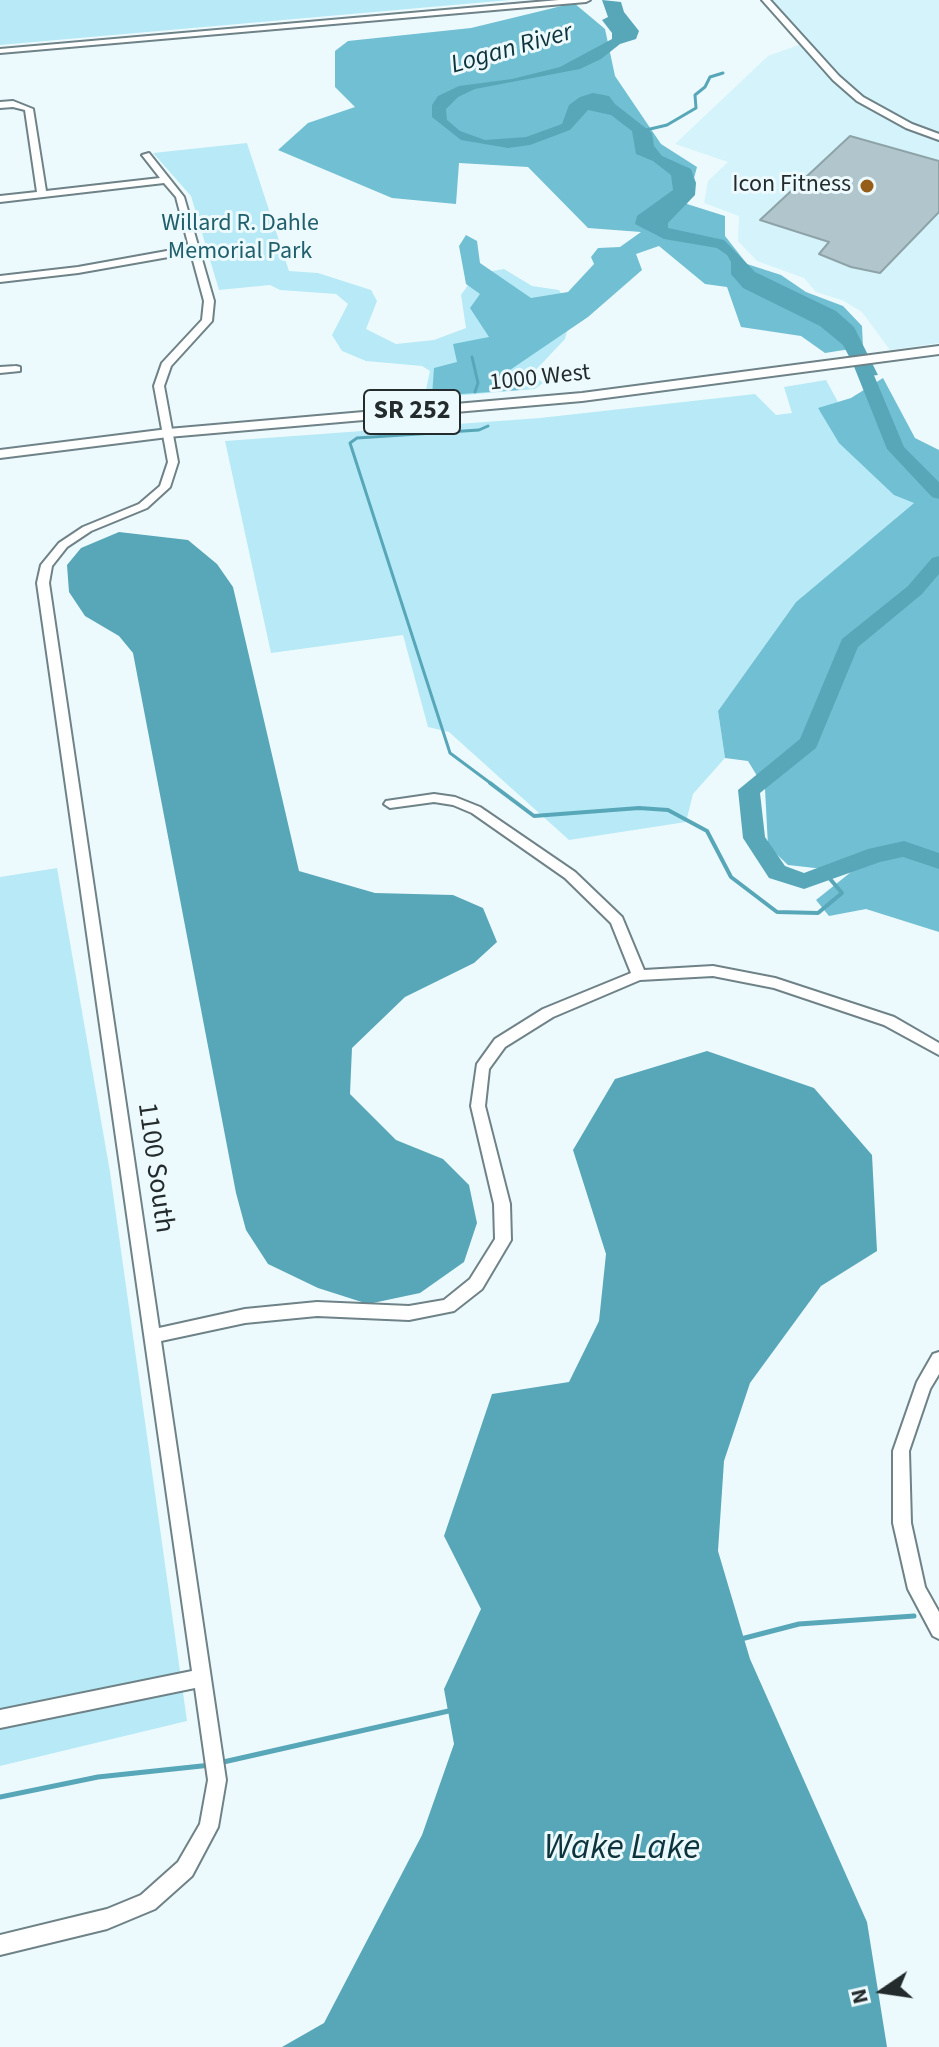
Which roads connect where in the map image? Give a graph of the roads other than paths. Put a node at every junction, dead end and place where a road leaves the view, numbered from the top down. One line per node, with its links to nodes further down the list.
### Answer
1 (586, 0): 3 (street)
2 (766, 0): 5 (street)
3 (0, 51)
4 (0, 105): 8 (street)
5 (939, 137)
6 (146, 155): 7 (street)
7 (166, 180): 8 (street); 10 (street)
8 (42, 195): 9 (street)
9 (0, 199)
10 (195, 249): 11 (street); 15 (street)
11 (0, 279)
12 (939, 350): 15 (main road, 1000 West / SR 252)
13 (16, 369): 14 (street)
14 (0, 370)
15 (168, 433): 16 (main road, 1000 West / SR 252); 20 (street, 1100 South)
16 (0, 454)
17 (390, 804): 18 (street)
18 (639, 975): 19 (street); 20 (street)
19 (939, 1050)
20 (152, 1336): 23 (street, 1100 South)
21 (939, 1359): 22 (street)
22 (939, 1630)
23 (201, 1678): 24 (street); 25 (street, 1100 South)
24 (0, 1719)
25 (0, 1945)

